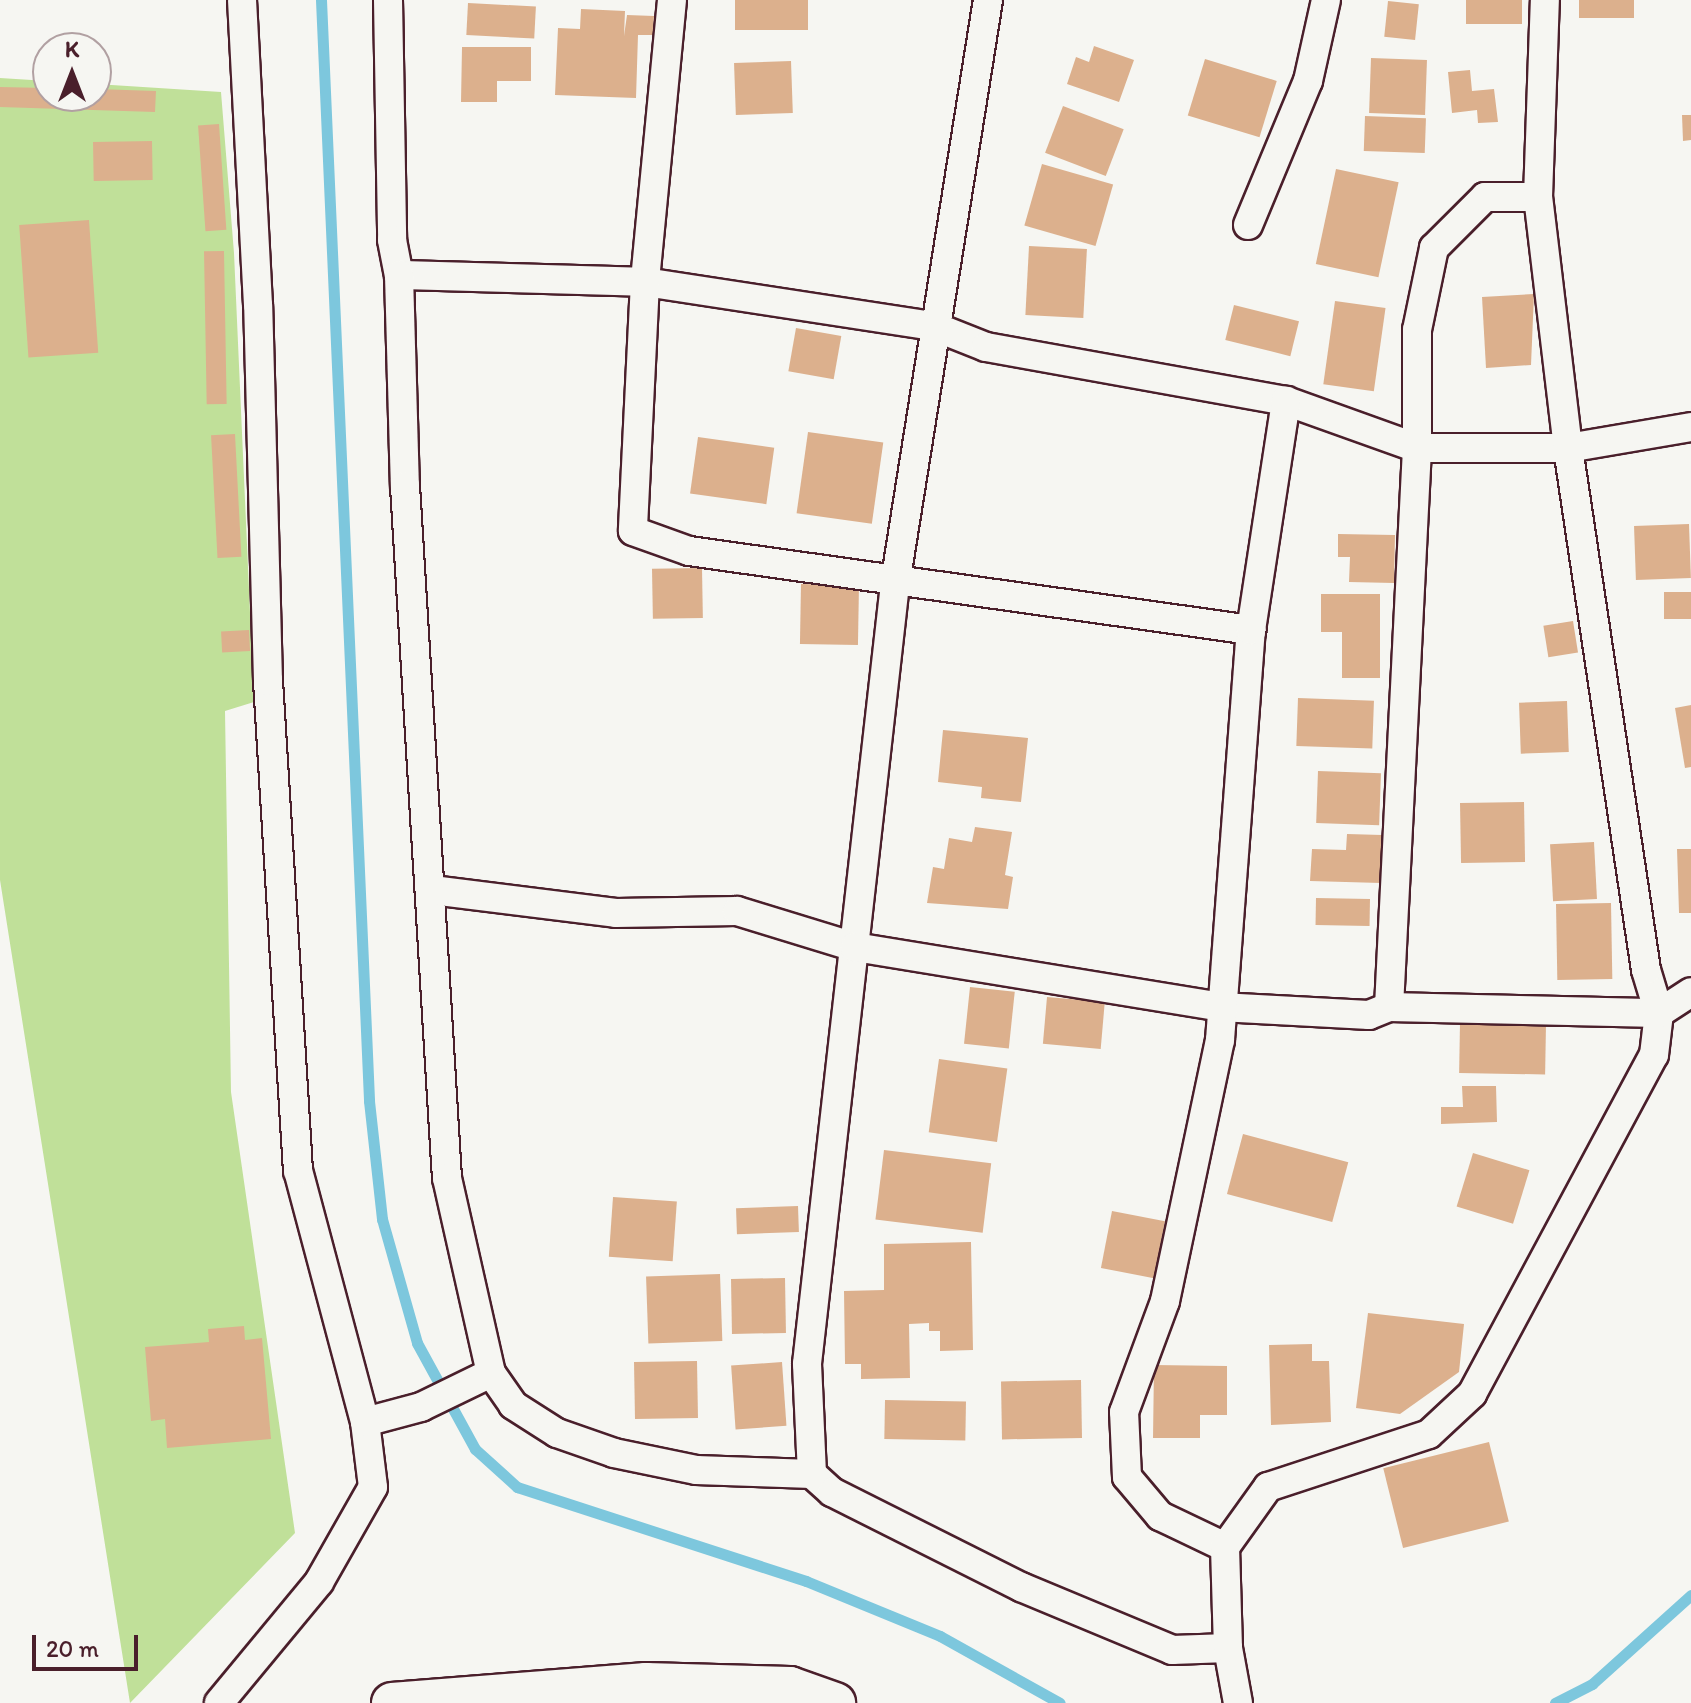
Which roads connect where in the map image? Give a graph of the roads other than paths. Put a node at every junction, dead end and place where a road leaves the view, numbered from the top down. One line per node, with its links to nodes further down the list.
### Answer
1 (242, 0): 25 (street)
2 (388, 0): 9 (street)
3 (672, 0): 10 (street)
4 (988, 0): 11 (street)
5 (1326, 0): 8 (street)
6 (1545, 0): 7 (street)
7 (1538, 197): 14 (street); 15 (street)
8 (1248, 225)
9 (399, 275): 10 (street); 18 (street)
10 (645, 282): 11 (street); 16 (street)
11 (933, 326): 12 (street); 16 (street)
12 (1286, 401): 14 (street); 17 (street)
13 (1691, 427): 15 (street)
14 (1417, 448): 15 (street); 22 (street)
15 (1568, 448): 23 (street)
16 (895, 584): 17 (street); 19 (street)
17 (1251, 630): 21 (street)
18 (432, 890): 19 (street); 24 (street)
19 (855, 947): 21 (street); 26 (street)
20 (1691, 992): 23 (street)
21 (1220, 1007): 22 (street); 27 (street)
22 (1389, 1007): 23 (street)
23 (1659, 1013): 27 (street)
24 (491, 1373): 25 (street); 26 (street)
25 (365, 1422): 30 (street)
26 (812, 1474): 28 (street)
27 (1225, 1547): 28 (street)
28 (1228, 1648): 33 (street)
29 (640, 1693): 31 (street); 32 (street)
30 (219, 1703)
31 (392, 1703)
32 (835, 1703)
33 (1238, 1703)

